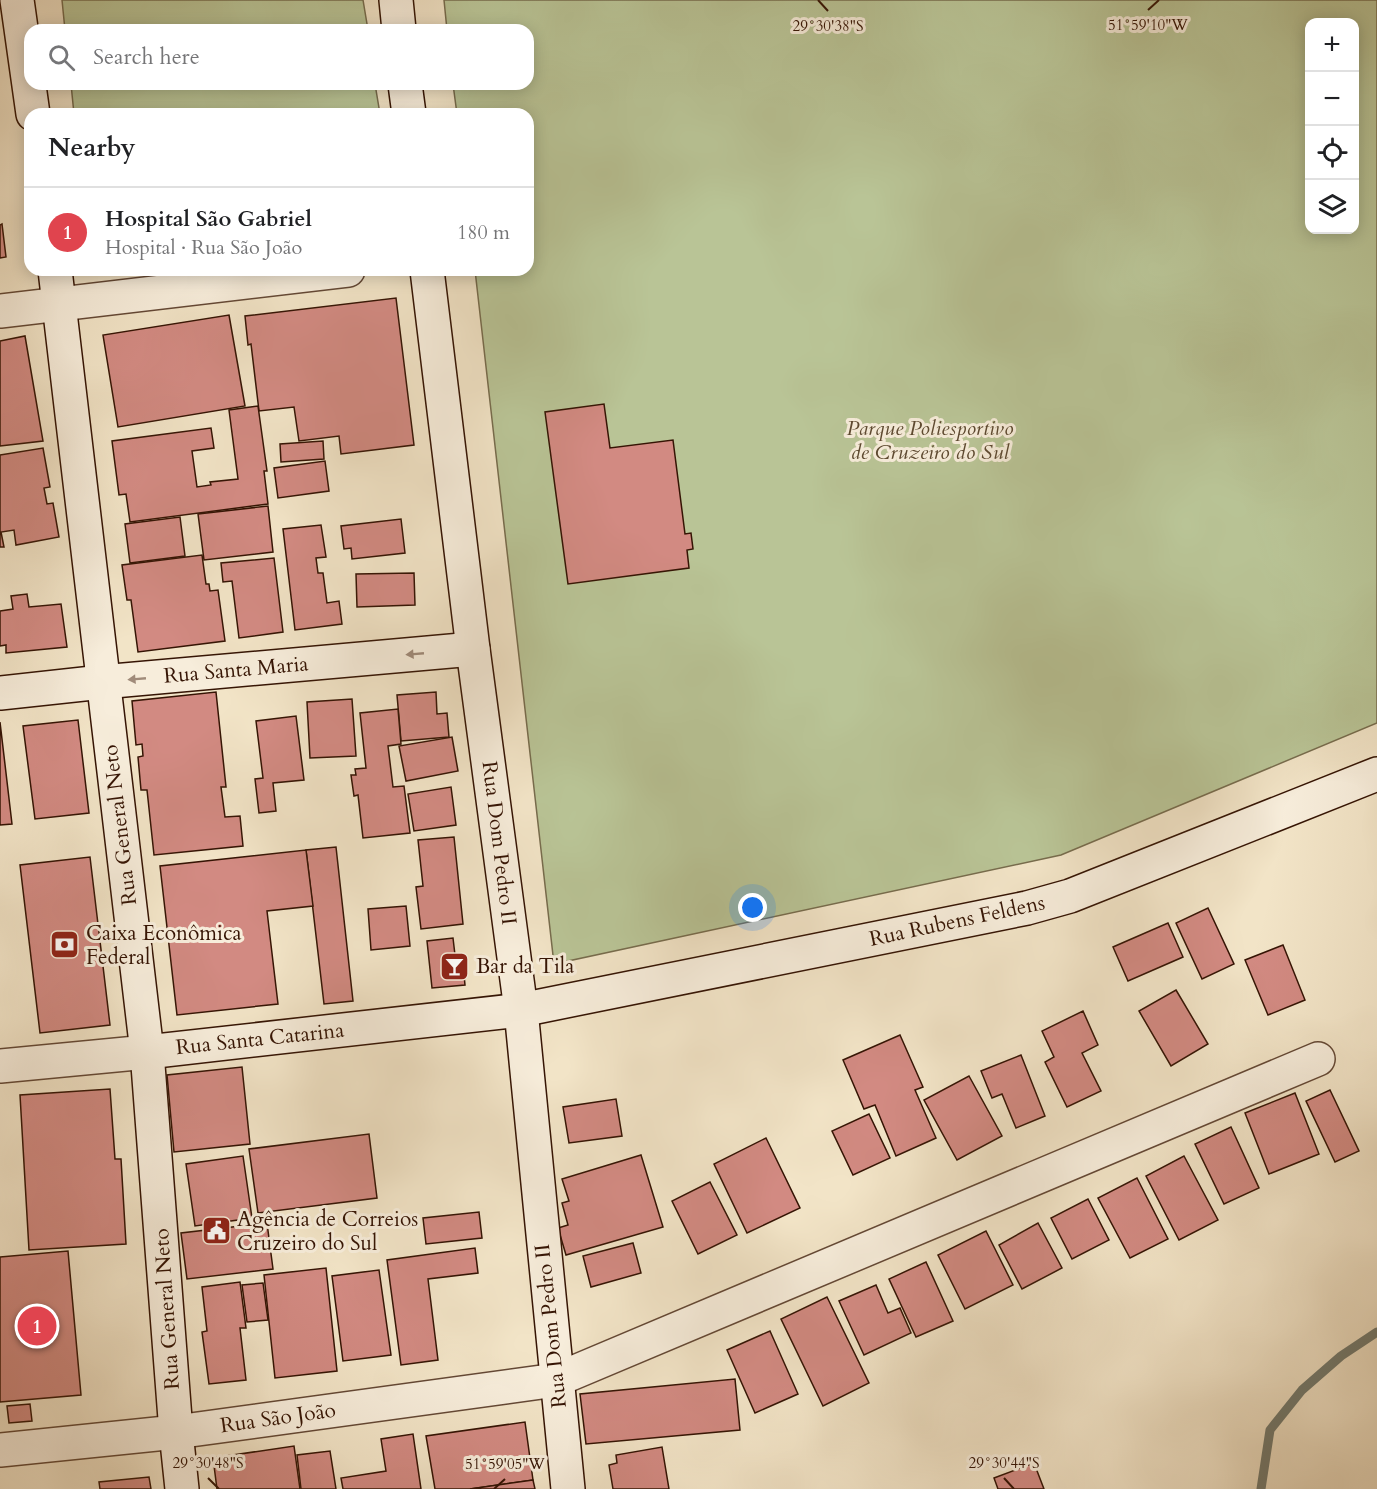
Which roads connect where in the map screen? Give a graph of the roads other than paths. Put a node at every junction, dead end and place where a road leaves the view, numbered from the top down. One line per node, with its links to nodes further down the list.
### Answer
1 (17, 0): 4 (street)
2 (396, 0): 3 (street)
3 (398, 24)
4 (24, 50)
5 (30, 90): 7 (street)
6 (406, 90): 8 (street)
7 (32, 108)
8 (408, 108)
9 (56, 276): 12 (street, Rua General Neto)
10 (299, 276): 12 (street)
11 (428, 276): 14 (street, Rua Dom Pedro II)
12 (60, 305): 13 (street); 15 (street, Rua General Neto)
13 (0, 312)
14 (473, 649): 15 (street, Rua Santa Maria, one-way to 15); 18 (street, Rua Dom Pedro II)
15 (102, 682): 16 (street, Rua Santa Maria); 19 (street, Rua General Neto)
16 (0, 693)
17 (1377, 774): 18 (street, Rua Rubens Feldens)
18 (520, 1010): 19 (street, Rua Santa Catarina); 22 (street, Rua Dom Pedro II)
19 (147, 1052): 21 (street, Rua Santa Catarina); 23 (street, Rua General Neto)
20 (1318, 1059): 22 (street, Rua São João)
21 (0, 1066)
22 (556, 1380): 23 (street, Rua São João); 26 (street, Rua Dom Pedro II)
23 (176, 1432): 24 (street, Rua São João); 25 (street, Rua General Neto)
24 (0, 1450)
25 (182, 1489)
26 (568, 1489)

